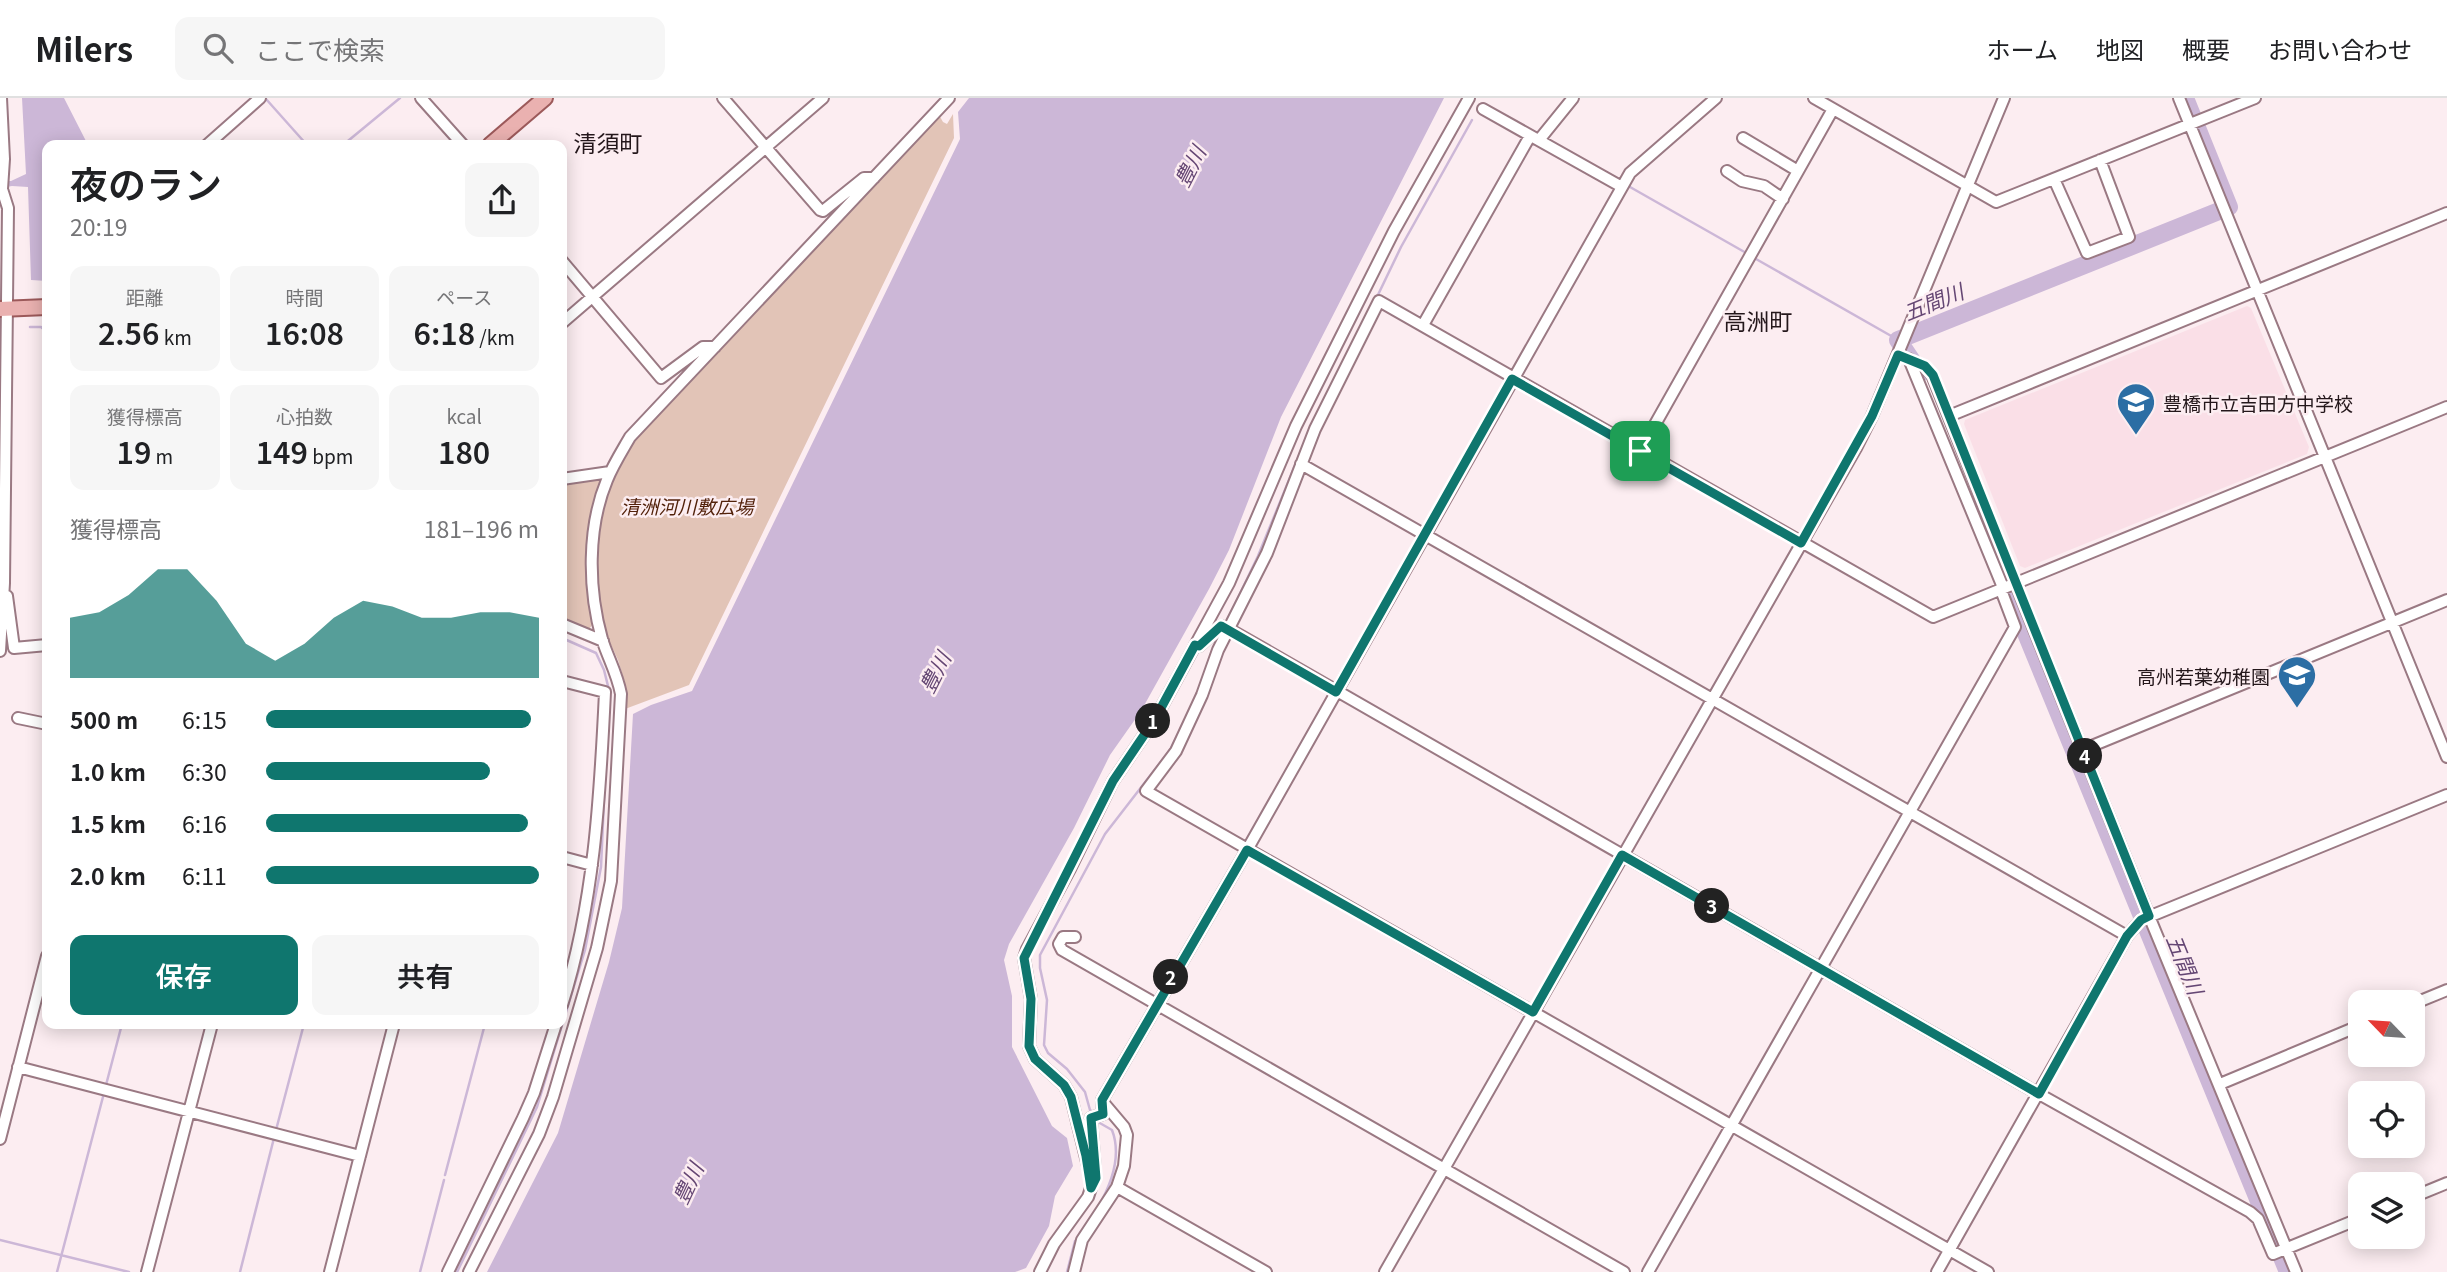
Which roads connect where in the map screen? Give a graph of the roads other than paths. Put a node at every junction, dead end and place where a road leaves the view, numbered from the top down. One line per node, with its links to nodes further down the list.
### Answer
1 (1, 98): 29 (street)
2 (260, 98): 20 (street)
3 (421, 98): 21 (street)
4 (545, 98): 22 (main road)
5 (723, 98): 23 (street)
6 (823, 98): 23 (street)
7 (949, 98): 27 (street)
8 (1469, 98): 62 (street)
9 (1573, 98): 18 (street)
10 (1716, 98): 31 (street)
11 (1814, 98): 16 (street)
12 (2004, 98): 30 (street)
13 (2179, 98): 17 (street)
14 (2255, 98): 17 (street)
15 (1483, 109): 18 (street)
16 (1833, 109): 25 (street); 30 (street)
17 (2190, 124): 24 (street); 35 (street)
18 (1534, 138): 31 (street); 40 (street)
19 (1743, 138): 25 (street)
20 (213, 140)
21 (459, 140)
22 (496, 140)
23 (765, 147): 27 (street); 36 (street)
24 (2100, 160): 28 (street); 28 (street)
25 (1798, 171): 32 (street)
26 (1727, 172): 32 (street)
27 (874, 178): 41 (street)
28 (2054, 179): 30 (street)
29 (2, 184): 38 (street)
30 (1967, 186): 42 (street)
31 (1622, 187): 44 (street)
32 (1783, 199): 47 (street)
33 (2447, 213): 35 (street)
34 (567, 267): 36 (street)
35 (2256, 290): 46 (street); 48 (street)
36 (592, 296): 39 (street); 41 (street)
37 (42, 307): 38 (main road)
38 (3, 309): 54 (street)
39 (567, 318)
40 (1423, 325): 44 (street); 49 (street)
41 (715, 347): 50 (street)
42 (1898, 355): 43 (street); 53 (street)
43 (1909, 359): 46 (street); 55 (street)
44 (1512, 379): 47 (street); 52 (street)
45 (2447, 407): 48 (street)
46 (1949, 416): 55 (street)
47 (1640, 451): 53 (street)
48 (2324, 456): 55 (street); 57 (street)
49 (1301, 464): 52 (street); 59 (street)
50 (610, 472): 51 (street); 60 (street)
51 (567, 478)
52 (1423, 534): 65 (street); 66 (street)
53 (1801, 543): 55 (street); 66 (street)
54 (4, 583): 61 (street); 63 (street)
55 (2008, 586): 69 (street); 72 (street)
56 (2447, 600): 57 (street)
57 (2392, 623): 69 (street); 70 (street)
58 (567, 626): 60 (street)
59 (1225, 627): 62 (street); 65 (street); 73 (street)
60 (603, 641): 110 (street)
61 (42, 645)
62 (1195, 645): 102 (street)
63 (0, 652)
64 (567, 682): 76 (street)
65 (1336, 692): 73 (street); 74 (street)
66 (1712, 699): 72 (street); 74 (street)
67 (18, 718): 68 (street)
68 (42, 723)
69 (2082, 750): 77 (street)
70 (2447, 757)
71 (2447, 795): 77 (street)
72 (1910, 813): 78 (street); 80 (street)
73 (1247, 850): 85 (street); 86 (street)
74 (1622, 855): 80 (street); 86 (street)
75 (567, 858): 76 (street)
76 (592, 865): 82 (street)
77 (2146, 918): 78 (street); 92 (street)
78 (2127, 936): 93 (street)
79 (1075, 937): 85 (street)
80 (1821, 969): 93 (street); 96 (street)
81 (42, 975): 91 (street)
82 (567, 988)
83 (2447, 990): 84 (street)
84 (2426, 999)
85 (1156, 1004): 94 (street); 99 (street)
86 (1533, 1012): 96 (street); 99 (street)
87 (211, 1029): 95 (street)
88 (393, 1029): 98 (street)
89 (554, 1029): 109 (street)
90 (2348, 1031): 92 (street)
91 (18, 1067): 95 (street); 97 (street)
92 (2220, 1084): 105 (street)
93 (2039, 1094): 105 (street); 106 (street)
94 (1102, 1100): 101 (street); 102 (street)
95 (189, 1111): 98 (street); 107 (street)
96 (1732, 1126): 106 (street); 116 (street)
97 (0, 1139)
98 (360, 1156): 108 (street)
99 (1444, 1168): 114 (street); 115 (street)
100 (2447, 1183): 103 (street)
101 (1117, 1187): 112 (street); 113 (street)
102 (1091, 1188): 111 (street)
103 (2425, 1192)
104 (2348, 1223): 105 (street)
105 (2287, 1248): 119 (street)
106 (1949, 1250): 117 (street); 118 (street)
107 (147, 1272)
108 (330, 1272)
109 (448, 1272)
110 (469, 1272)
111 (1041, 1272)
112 (1074, 1272)
113 (1266, 1272)
114 (1385, 1272)
115 (1624, 1272)
116 (1648, 1272)
117 (1937, 1272)
118 (1988, 1272)
119 (2297, 1272)

